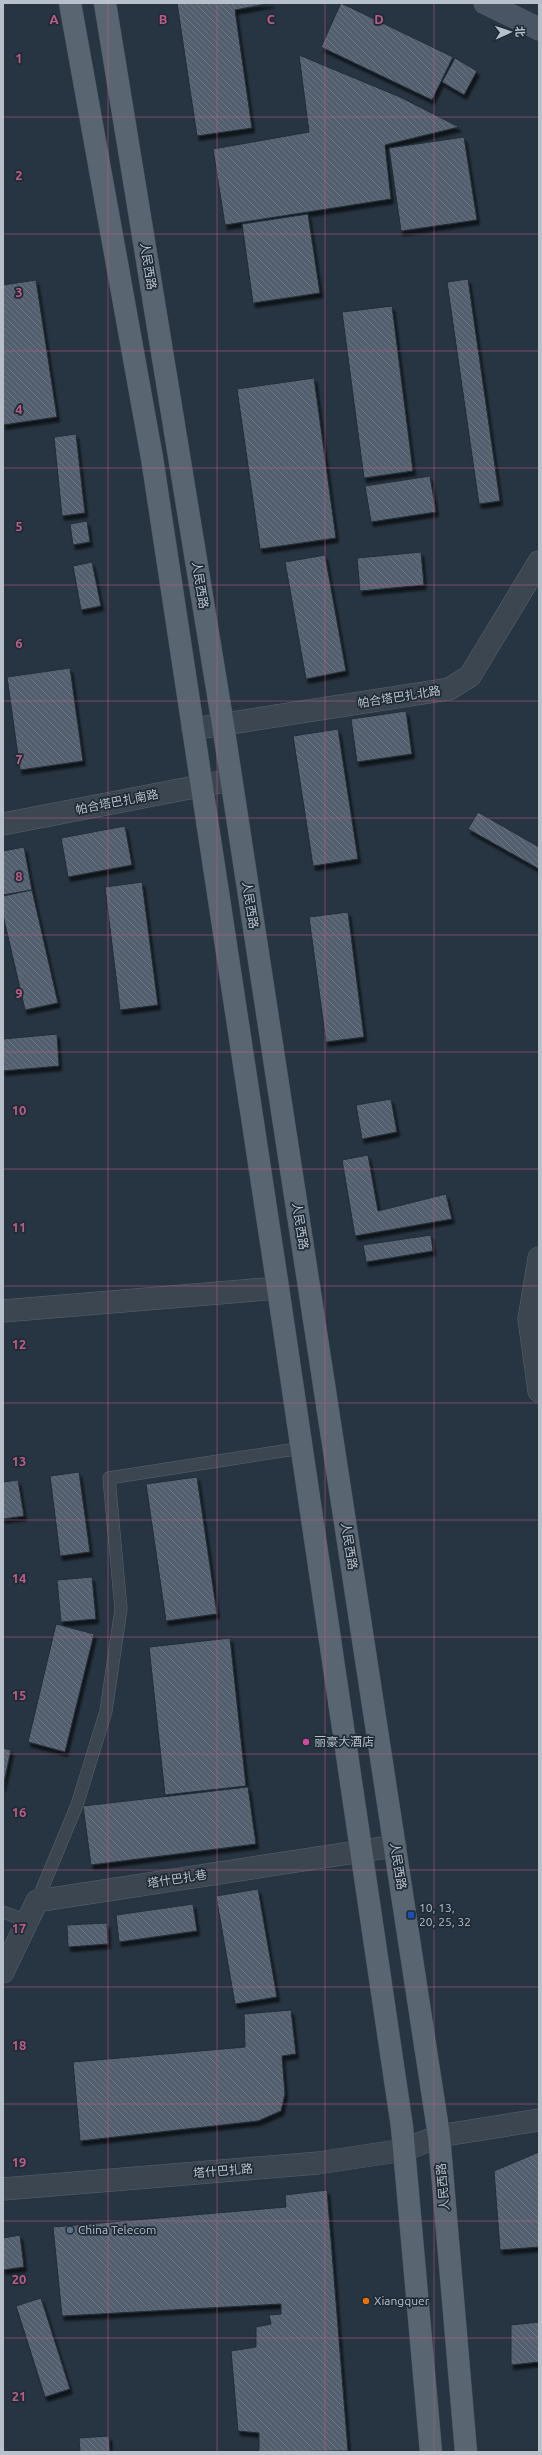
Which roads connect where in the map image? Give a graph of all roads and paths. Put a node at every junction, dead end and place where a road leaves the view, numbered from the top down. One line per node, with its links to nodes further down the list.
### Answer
1 (70, 3): 7 (main road)
2 (105, 3): 6 (main road, 人民西路)
3 (485, 3): 4 (main road)
4 (539, 29)
5 (539, 562): 6 (street, 帕合塔巴扎北路)
6 (223, 725): 7 (street, 帕合塔巴扎北路); 8 (main road, 人民西路)
7 (193, 729): 9 (main road)
8 (231, 780): 9 (street, 帕合塔巴扎南路); 16 (main road, 人民西路)
9 (201, 785): 10 (street, 帕合塔巴扎南路); 12 (main road)
10 (3, 824)
11 (539, 1258): 14 (street)
12 (278, 1288): 13 (street); 15 (main road)
13 (3, 1311)
14 (539, 1391)
15 (302, 1448): 17 (main road); 18 (lane)
16 (395, 1846): 17 (street, 塔什巴扎巷); 23 (main road, 人民西路)
17 (361, 1850): 18 (street, 塔什巴扎巷); 24 (main road)
18 (37, 1901): 20 (street)
19 (3, 1912): 20 (lane)
20 (27, 1921): 21 (street)
21 (3, 1972)
22 (539, 2120): 23 (street, 塔什巴扎路)
23 (439, 2136): 24 (street, 塔什巴扎路); 27 (main road, 人民西路)
24 (404, 2150): 25 (street, 塔什巴扎路); 26 (main road)
25 (3, 2189)
26 (431, 2452)
27 (466, 2452)

